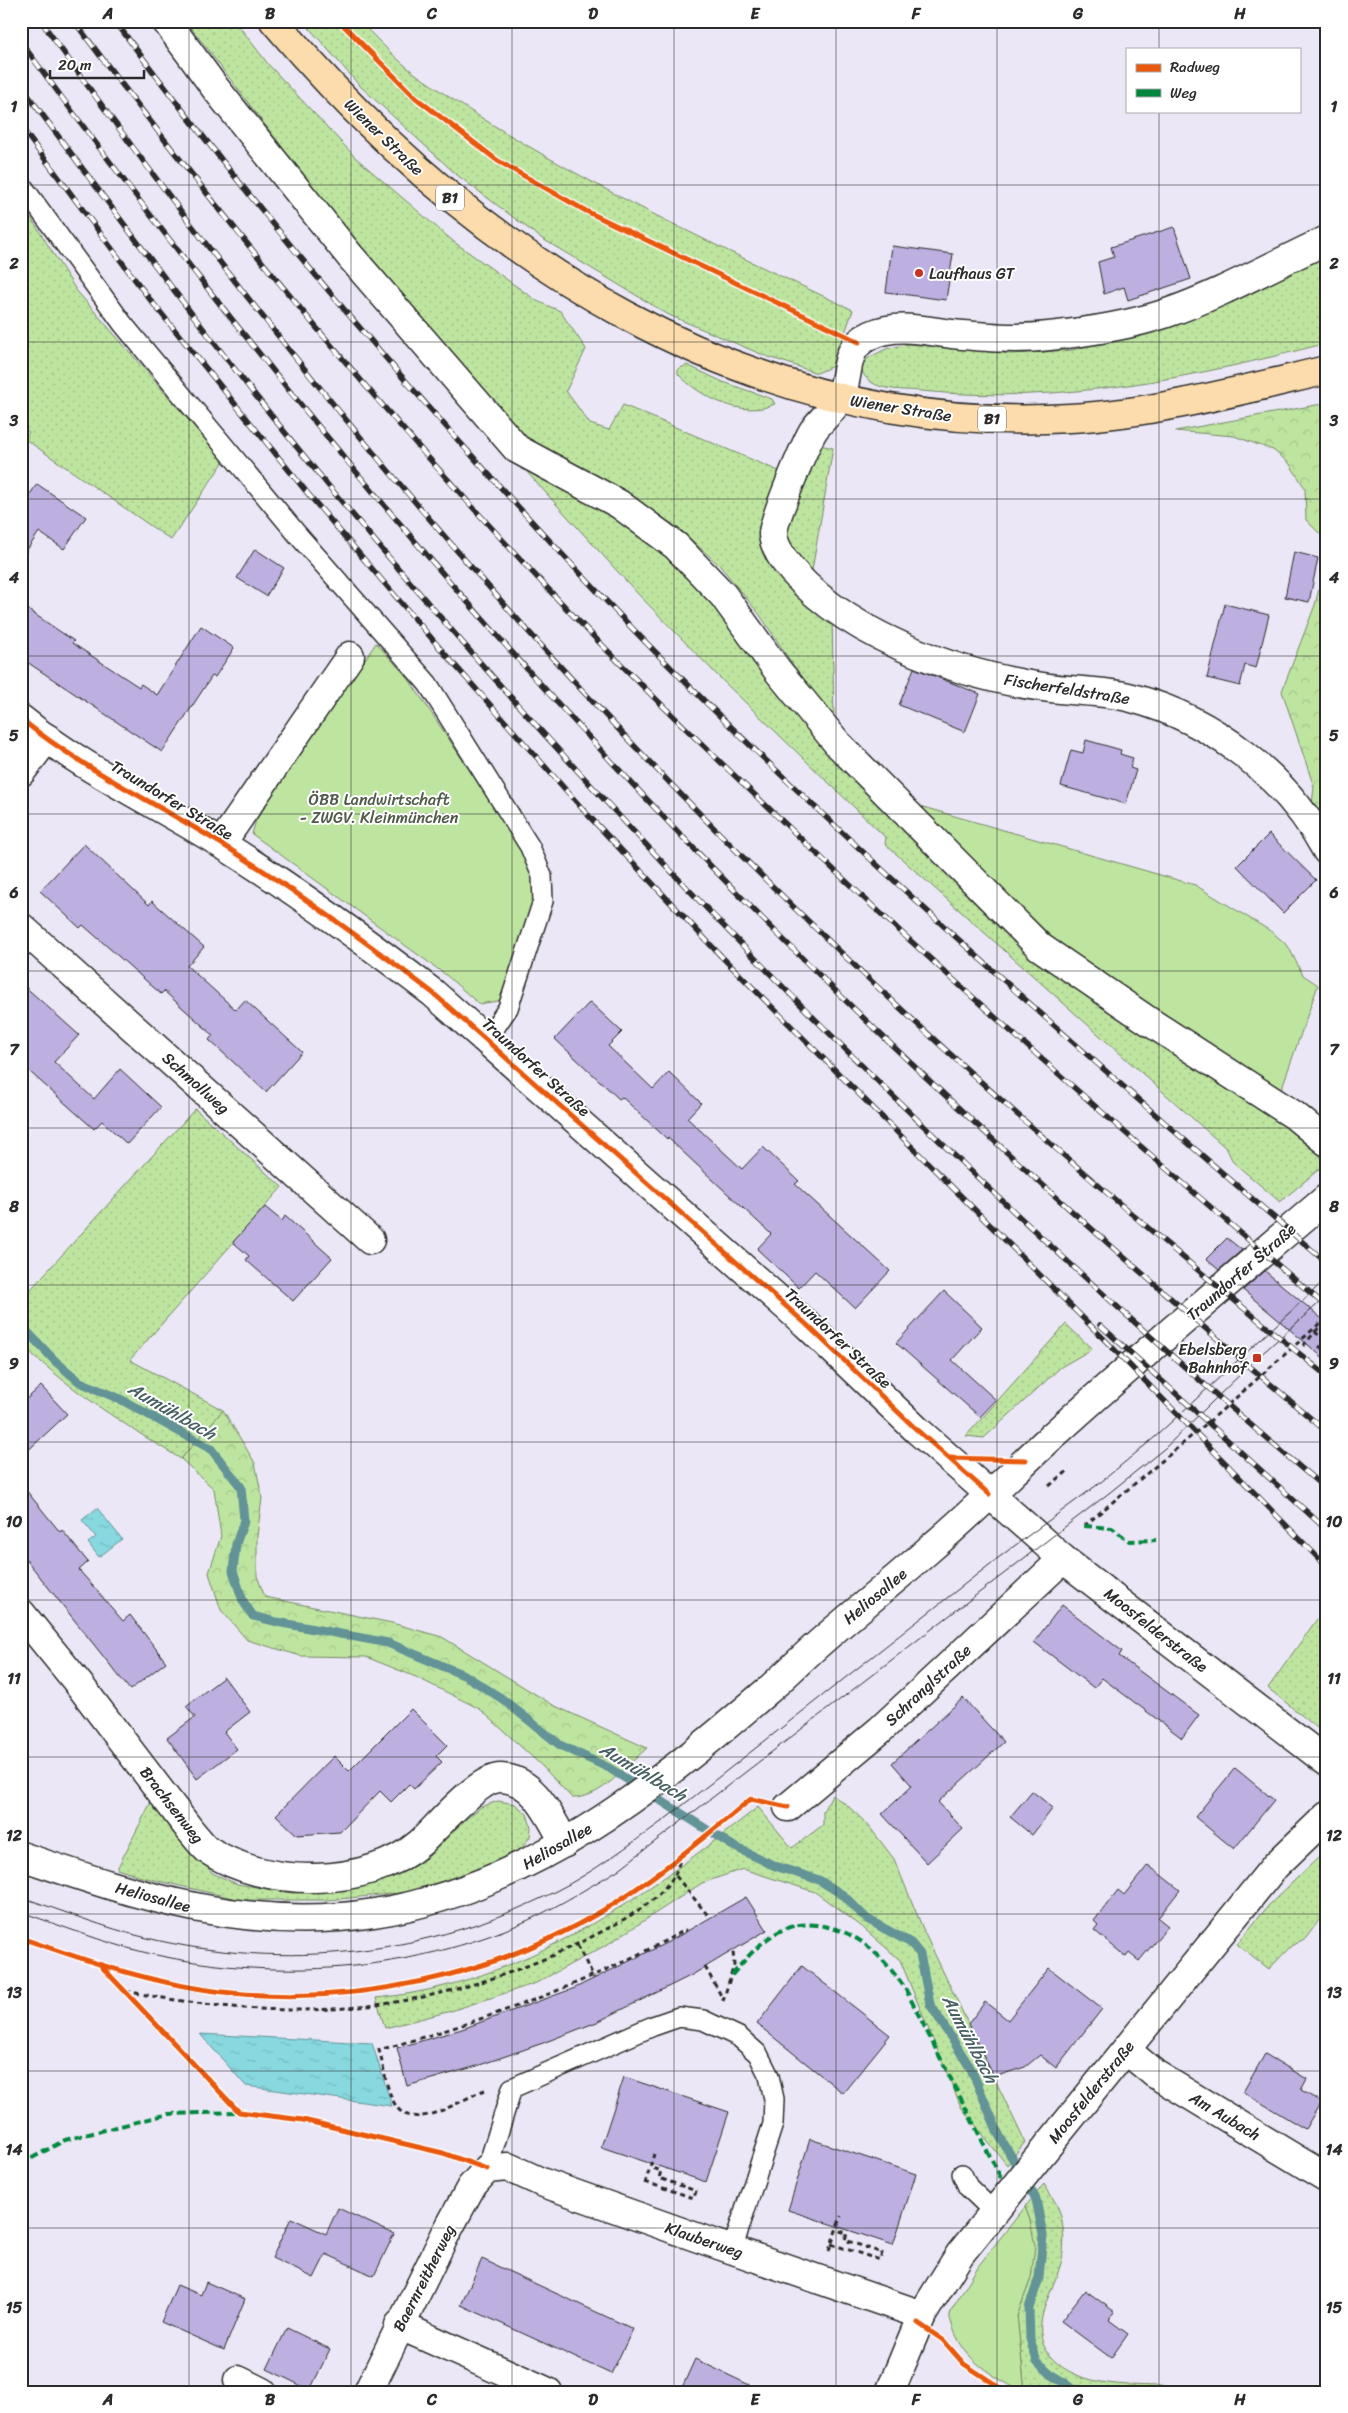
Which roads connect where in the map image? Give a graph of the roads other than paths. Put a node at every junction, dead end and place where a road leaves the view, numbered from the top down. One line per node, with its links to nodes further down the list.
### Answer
1 (166, 21): 15 (street)
2 (274, 21): 6 (main road, Wiener Straße / B1)
3 (21, 184): 14 (lane)
4 (1327, 240): 6 (street, Wiener Straße)
5 (1327, 370): 6 (main road, Wiener Straße / B1)
6 (840, 398): 12 (street, Fischerfeldstraße)
7 (350, 656): 11 (street, Traundorfer Straße)
8 (21, 719): 9 (street, Traundorfer Straße)
9 (47, 738): 10 (street); 11 (street, Traundorfer Straße)
10 (21, 772)
11 (221, 844): 14 (street, Traundorfer Straße)
12 (1327, 851)
13 (21, 927): 17 (street, Schmollweg)
14 (487, 1039): 18 (street, Traundorfer Straße)
15 (1327, 1142)
16 (1327, 1198): 18 (street, Traundorfer Straße)
17 (370, 1240)
18 (989, 1494): 19 (street, Moosfelderstraße); 24 (street, Heliosallee)
19 (1064, 1559): 21 (street, Moosfelderstraße); 22 (street, Schranglstraße)
20 (21, 1613): 24 (street, Brachsenweg)
21 (1327, 1762)
22 (788, 1807)
23 (1327, 1816): 26 (street, Moosfelderstraße)
24 (565, 1842): 25 (street, Heliosallee)
25 (21, 1856)
26 (1126, 2050): 29 (street, Am Aubach); 30 (street, Moosfelderstraße)
27 (487, 2169): 31 (street, Klauberweg); 31 (lane); 33 (street, Baernreitherweg)
28 (962, 2174): 30 (lane)
29 (1327, 2178)
30 (994, 2212): 32 (street, Moosfelderstraße)
31 (732, 2250): 32 (street, Klauberweg)
32 (922, 2314): 38 (street, Moosfelderstraße)
33 (399, 2325): 36 (street, Baernreitherweg); 37 (street)
34 (238, 2380): 35 (street)
35 (262, 2392)
36 (368, 2392)
37 (548, 2392)
38 (890, 2392)

